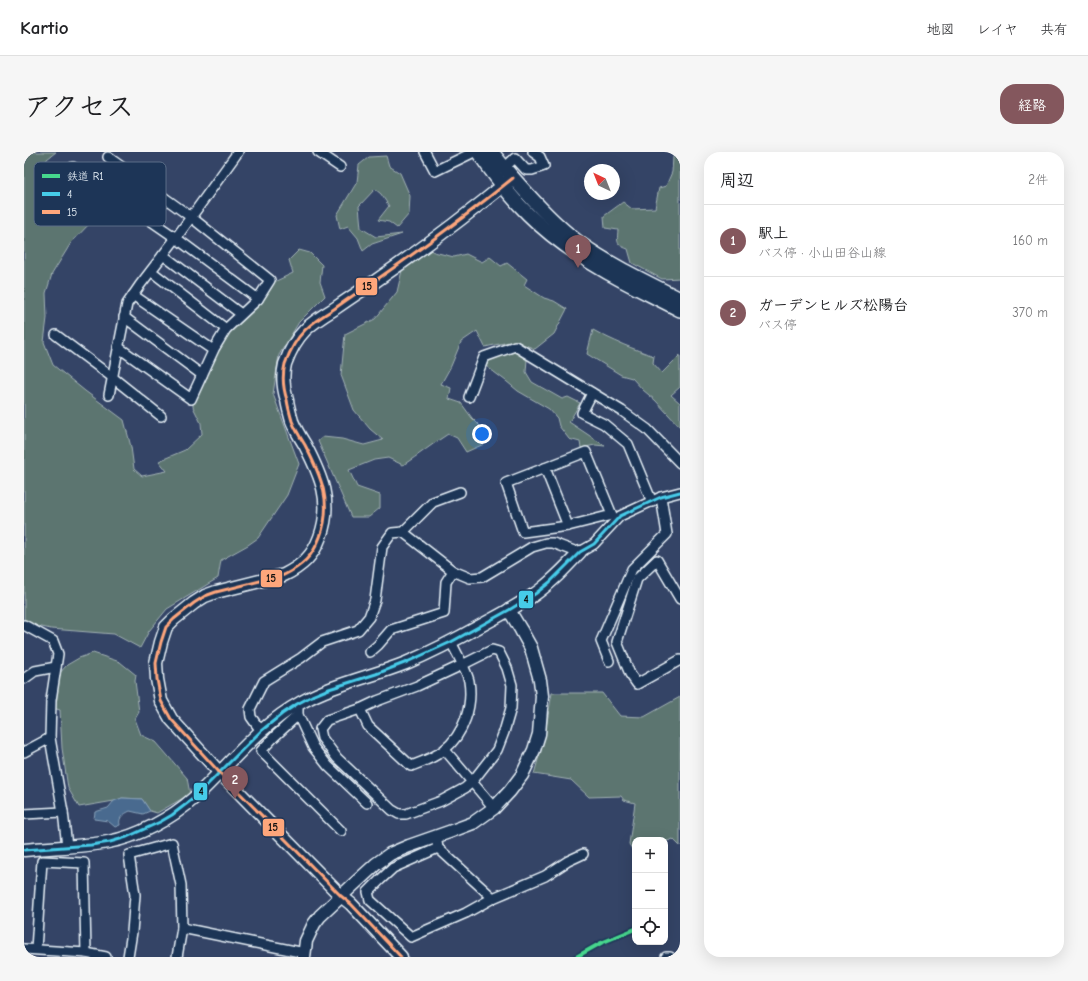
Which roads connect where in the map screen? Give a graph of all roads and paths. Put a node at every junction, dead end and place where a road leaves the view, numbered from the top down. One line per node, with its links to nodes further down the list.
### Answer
1 (238, 152): 14 (street)
2 (318, 152): 10 (street)
3 (425, 152): 4 (street)
4 (474, 152)
5 (478, 152): 12 (main road)
6 (492, 152): 11 (main road)
7 (533, 152): 11 (street)
8 (108, 156): 9 (street)
9 (116, 162)
10 (340, 168)
11 (504, 168): 12 (main road)
12 (508, 182): 21 (main road); 22 (main road); 62 (street)
13 (166, 199): 14 (street)
14 (191, 218): 16 (street); 20 (street)
15 (158, 226): 16 (street)
16 (176, 238): 17 (street); 20 (street)
17 (163, 255): 18 (street); 23 (street)
18 (150, 271): 19 (street); 25 (street)
19 (133, 295): 24 (street); 28 (street)
20 (258, 299): 23 (street)
21 (680, 299)
22 (680, 310)
23 (241, 314): 25 (street)
24 (124, 317): 27 (street); 29 (street)
25 (226, 329): 28 (street)
26 (56, 335): 30 (street)
27 (118, 347): 29 (street); 30 (street)
28 (213, 350): 29 (street)
29 (202, 375)
30 (112, 377): 32 (street); 34 (street)
31 (592, 392): 33 (street); 35 (street); 40 (street)
32 (109, 395)
33 (469, 397)
34 (161, 416)
35 (680, 463)
36 (545, 468): 41 (street); 42 (street); 42 (street)
37 (460, 492): 43 (street)
38 (680, 492): 39 (street)
39 (661, 497): 40 (street); 52 (street)
40 (652, 502): 41 (street)
41 (616, 516): 42 (street); 44 (street)
42 (568, 526)
43 (403, 532): 45 (street); 58 (street)
44 (580, 552): 45 (street); 47 (street)
45 (453, 571): 50 (street)
46 (680, 599): 51 (street)
47 (509, 610): 49 (street); 65 (street)
48 (24, 625): 54 (street)
49 (451, 642): 53 (street); 56 (street)
50 (370, 652)
51 (680, 660)
52 (609, 661)
53 (462, 665): 57 (street); 60 (street); 63 (street)
54 (56, 667): 55 (street); 59 (street)
55 (24, 679)
56 (298, 709): 58 (street); 64 (street); 68 (street)
57 (360, 710): 60 (street); 63 (street)
58 (261, 731): 62 (street)
59 (50, 738): 61 (street); 66 (street)
60 (445, 750): 63 (street)
61 (24, 752)
62 (219, 772): 70 (street); 73 (street)
63 (472, 782): 65 (street)
64 (367, 803)
65 (494, 808): 69 (street)
66 (63, 812): 67 (street); 70 (street)
67 (24, 814)
68 (341, 831)
69 (437, 842): 73 (street); 74 (street); 74 (street)
70 (67, 846): 71 (street)
71 (24, 850)
72 (583, 854): 74 (street)
73 (341, 896): 79 (street); 83 (street)
74 (493, 898)
75 (182, 928): 79 (street); 81 (street); 82 (street)
76 (24, 949): 77 (street)
77 (36, 949): 78 (street); 78 (street)
78 (86, 952): 80 (street)
79 (304, 955)
80 (106, 957)
81 (128, 957)
82 (177, 957)
83 (401, 957)
84 (666, 957): 85 (street)
85 (670, 957)

